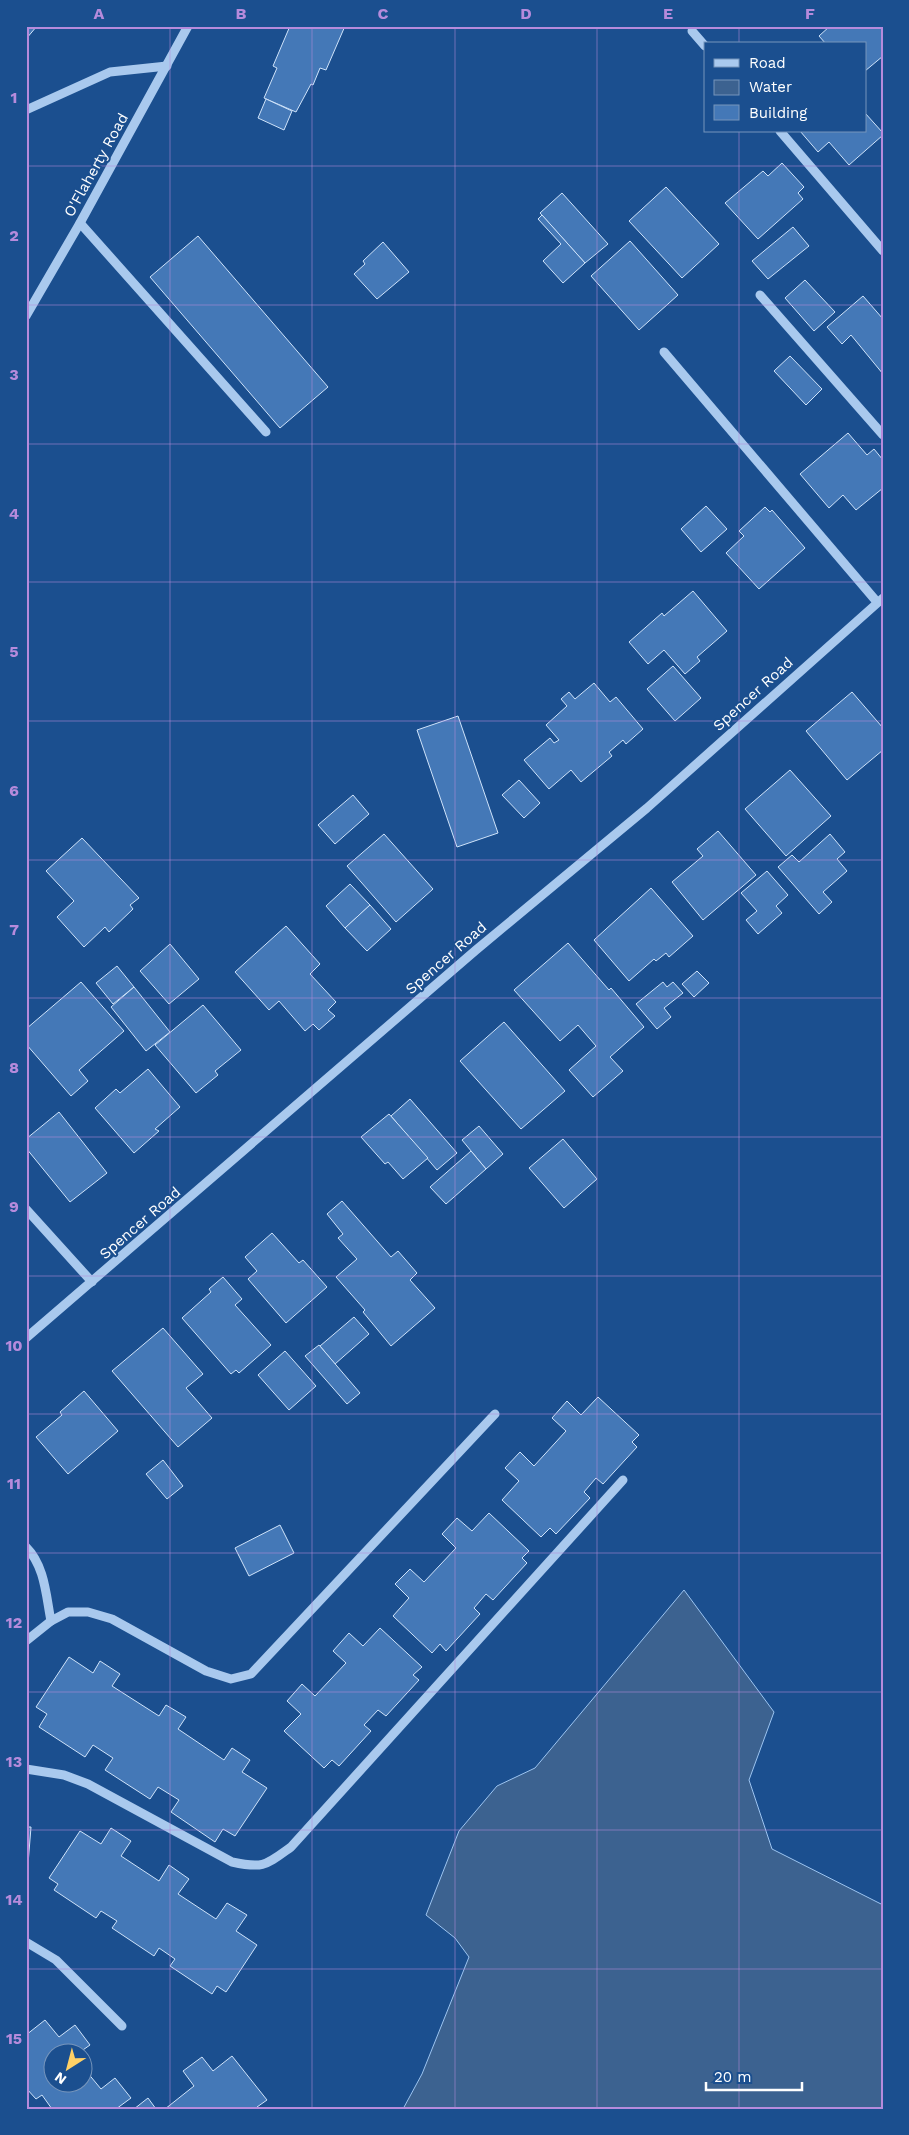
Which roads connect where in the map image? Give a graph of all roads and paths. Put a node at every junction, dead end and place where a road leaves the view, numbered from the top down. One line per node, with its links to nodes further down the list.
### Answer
1 (188, 26): 4 (street, O'Flaherty Road)
2 (692, 31): 3 (street)
3 (704, 45)
4 (167, 66): 5 (street); 7 (street, O'Flaherty Road)
5 (26, 110)
6 (781, 132): 8 (street)
7 (80, 223): 10 (street, O'Flaherty Road); 12 (street)
8 (883, 251)
9 (760, 295): 13 (street)
10 (26, 316)
11 (664, 352): 14 (street)
12 (266, 432)
13 (883, 435)
14 (880, 600): 16 (street, Spencer Road)
15 (26, 1209): 16 (street)
16 (92, 1282): 17 (street, Spencer Road)
17 (26, 1338)
18 (494, 1414): 21 (street)
19 (623, 1480): 23 (street)
20 (26, 1547): 21 (street)
21 (51, 1621): 22 (street)
22 (26, 1641)
23 (26, 1768)
24 (26, 1942): 25 (street)
25 (122, 2026)

